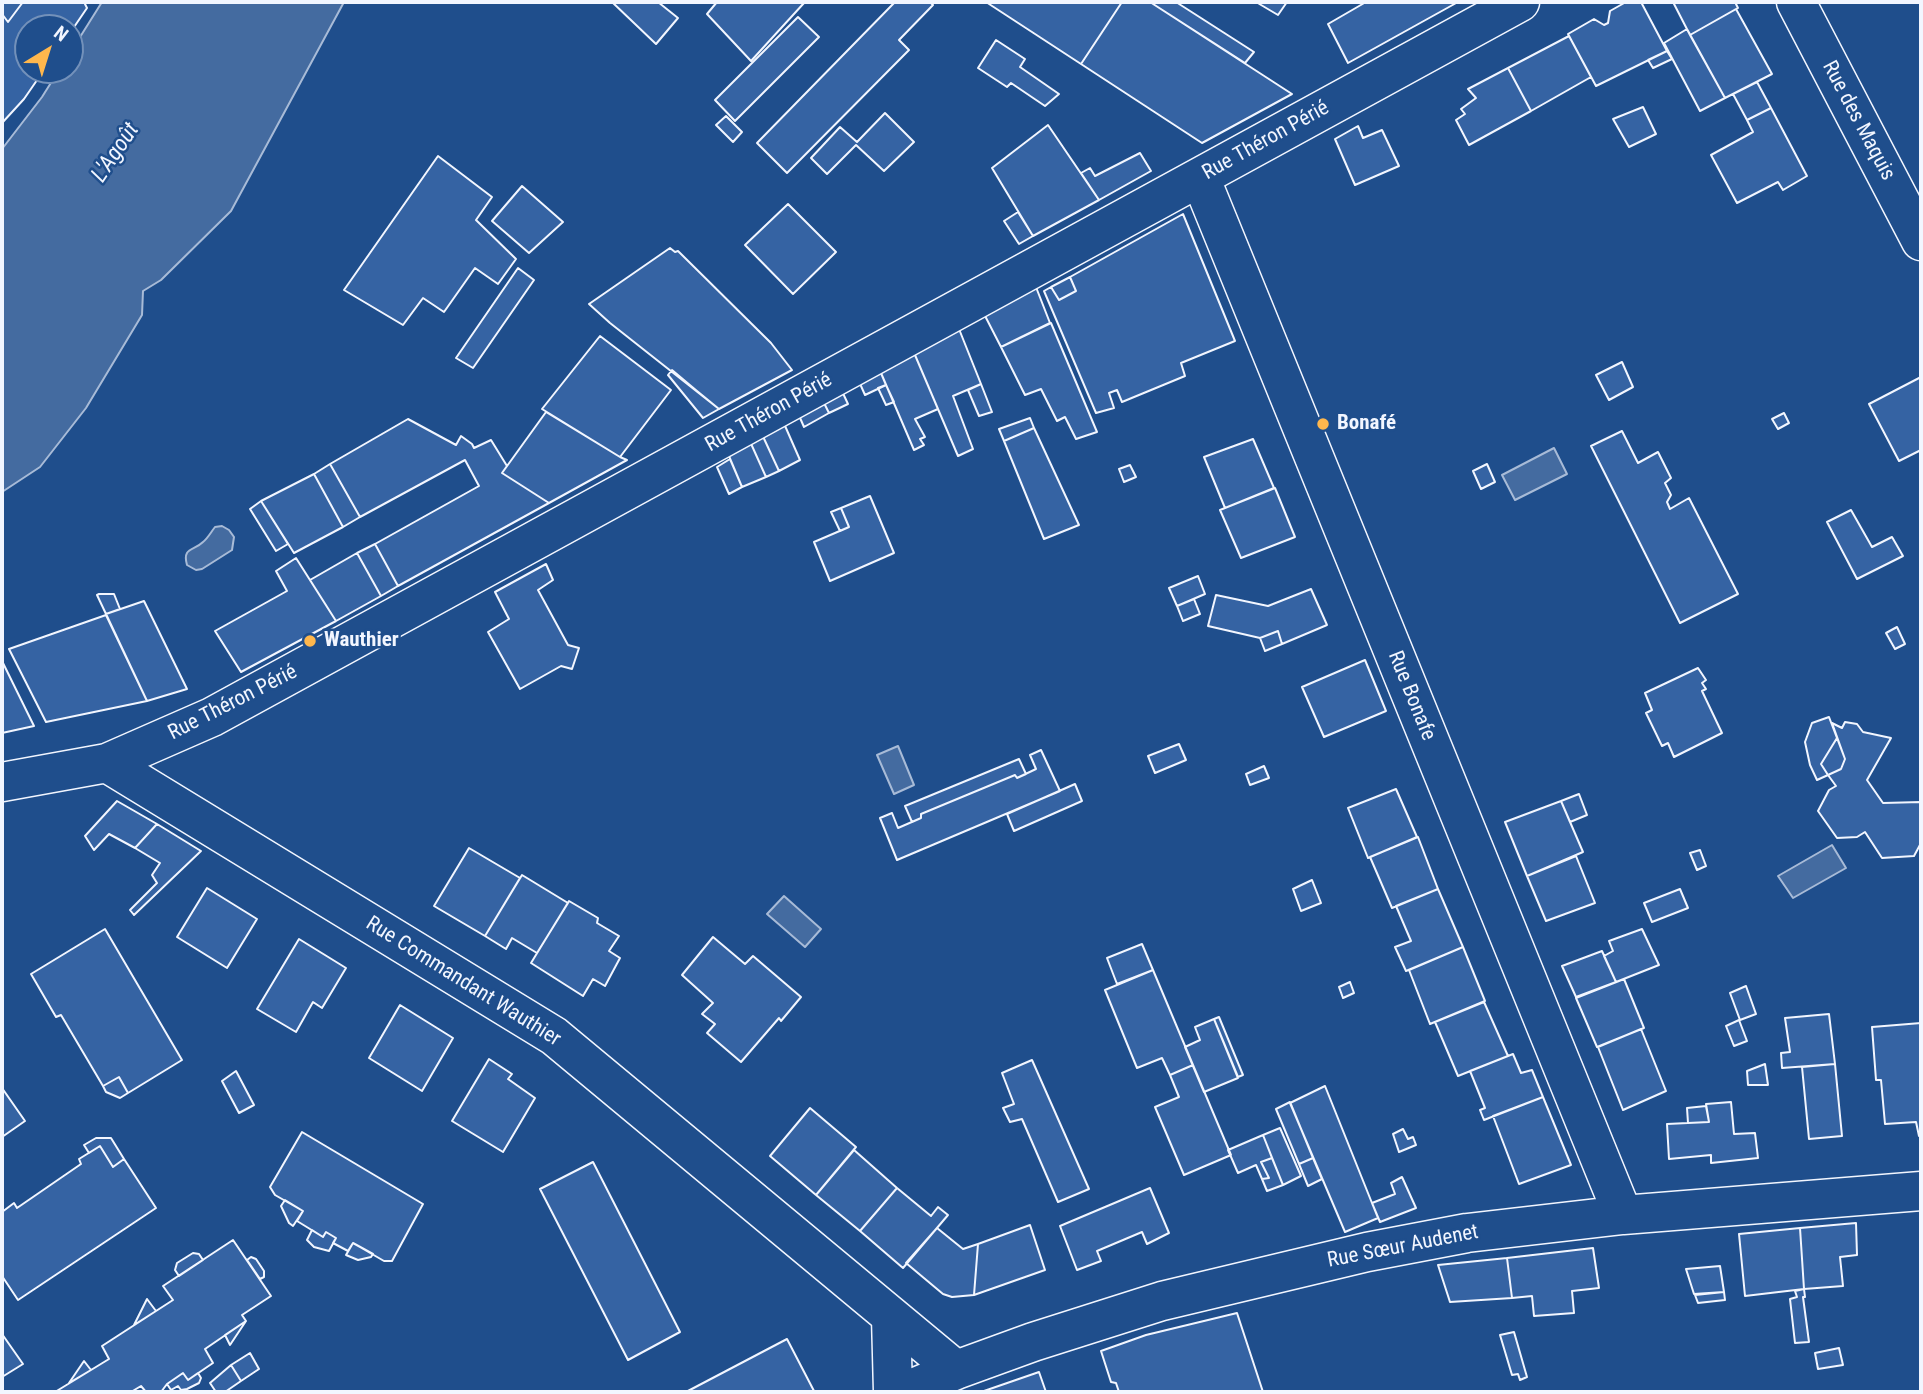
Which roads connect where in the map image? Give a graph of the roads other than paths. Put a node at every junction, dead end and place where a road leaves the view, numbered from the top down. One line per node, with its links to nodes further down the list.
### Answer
1 (1520, 2): 3 (street, Rue Théron Périé)
2 (1796, 2): 4 (street, Rue des Maquis)
3 (1200, 177): 5 (street, Rue Théron Périé); 8 (street, Rue Bonafe)
4 (1921, 241)
5 (107, 763): 6 (street, Rue Théron Périé); 9 (street, Rue Commandant Wauthier)
6 (2, 782)
7 (1921, 1191): 8 (street, Rue Sœur Audenet)
8 (1623, 1215): 10 (street, Rue Sœur Audenet)
9 (891, 1317): 10 (street, Rue Commandant Wauthier); 11 (street)
10 (956, 1370): 12 (street, Rue Sœur Audenet)
11 (893, 1392)
12 (904, 1392)

